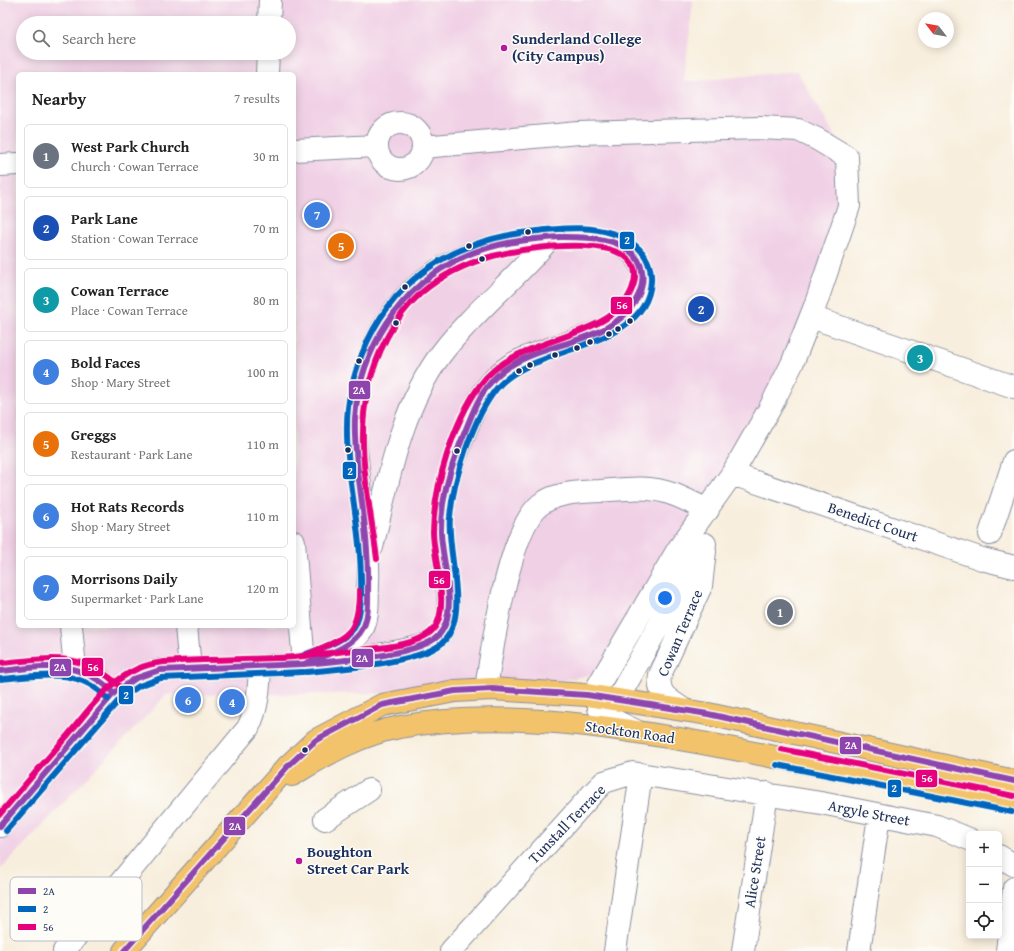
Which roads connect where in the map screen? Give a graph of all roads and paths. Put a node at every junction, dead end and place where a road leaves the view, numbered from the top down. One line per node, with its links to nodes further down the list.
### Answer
1 (270, 0): 2 (street)
2 (269, 16)
3 (268, 60): 4 (street)
4 (267, 72)
5 (377, 146): 6 (street); 6 (street); 7 (street)
6 (423, 147): 11 (street)
7 (296, 150)
8 (16, 164): 9 (street)
9 (0, 165)
10 (549, 239): 18 (street); 18 (street); 23 (street)
11 (811, 317): 12 (street); 14 (street)
12 (1014, 387)
13 (1014, 461): 16 (street)
14 (732, 474): 15 (street); 20 (street, Benedict Court)
15 (708, 510): 17 (street, Cowan Terrace); 28 (street); 29 (street)
16 (990, 534)
17 (706, 544): 32 (street, Cowan Terrace); 33 (street, Cowan Terrace)
18 (369, 560): 23 (street)
19 (296, 566): 23 (street)
20 (1014, 567)
21 (71, 628): 26 (street)
22 (186, 628): 25 (street)
23 (304, 664): 24 (street)
24 (260, 667): 25 (street); 48 (street)
25 (190, 668): 30 (street)
26 (75, 669): 27 (street); 30 (street)
27 (0, 671)
28 (606, 671): 31 (street); 32 (street)
29 (486, 690): 31 (highway, Stockton Road); 40 (highway, Stockton Road)
30 (114, 693): 44 (street)
31 (562, 694): 32 (highway, Stockton Road)
32 (607, 703): 33 (highway, Stockton Road); 34 (street); 35 (street)
33 (684, 710): 37 (highway, Stockton Road)
34 (568, 723): 35 (highway, Stockton Road); 40 (highway, Stockton Road)
35 (640, 732): 41 (highway, Stockton Road)
36 (641, 774): 39 (street, Tunstall Terrace); 56 (street, Tunstall Terrace); 57 (street)
37 (1014, 781)
38 (370, 790): 43 (street)
39 (767, 793): 42 (street, Argyle Street); 58 (street, Alice Street)
40 (260, 799): 50 (highway, Stockton Road)
41 (1014, 804)
42 (879, 816): 45 (street, Argyle Street); 59 (street)
43 (325, 820)
44 (0, 826)
45 (966, 838)
46 (1002, 858): 47 (street)
47 (1014, 865)
48 (125, 877)
49 (1014, 888): 53 (street)
50 (142, 931)
51 (72, 941): 54 (street)
52 (133, 941): 55 (highway, Stockton Road)
53 (1008, 948)
54 (64, 951)
55 (124, 951)
56 (451, 951)
57 (615, 951)
58 (743, 951)
59 (859, 951)

